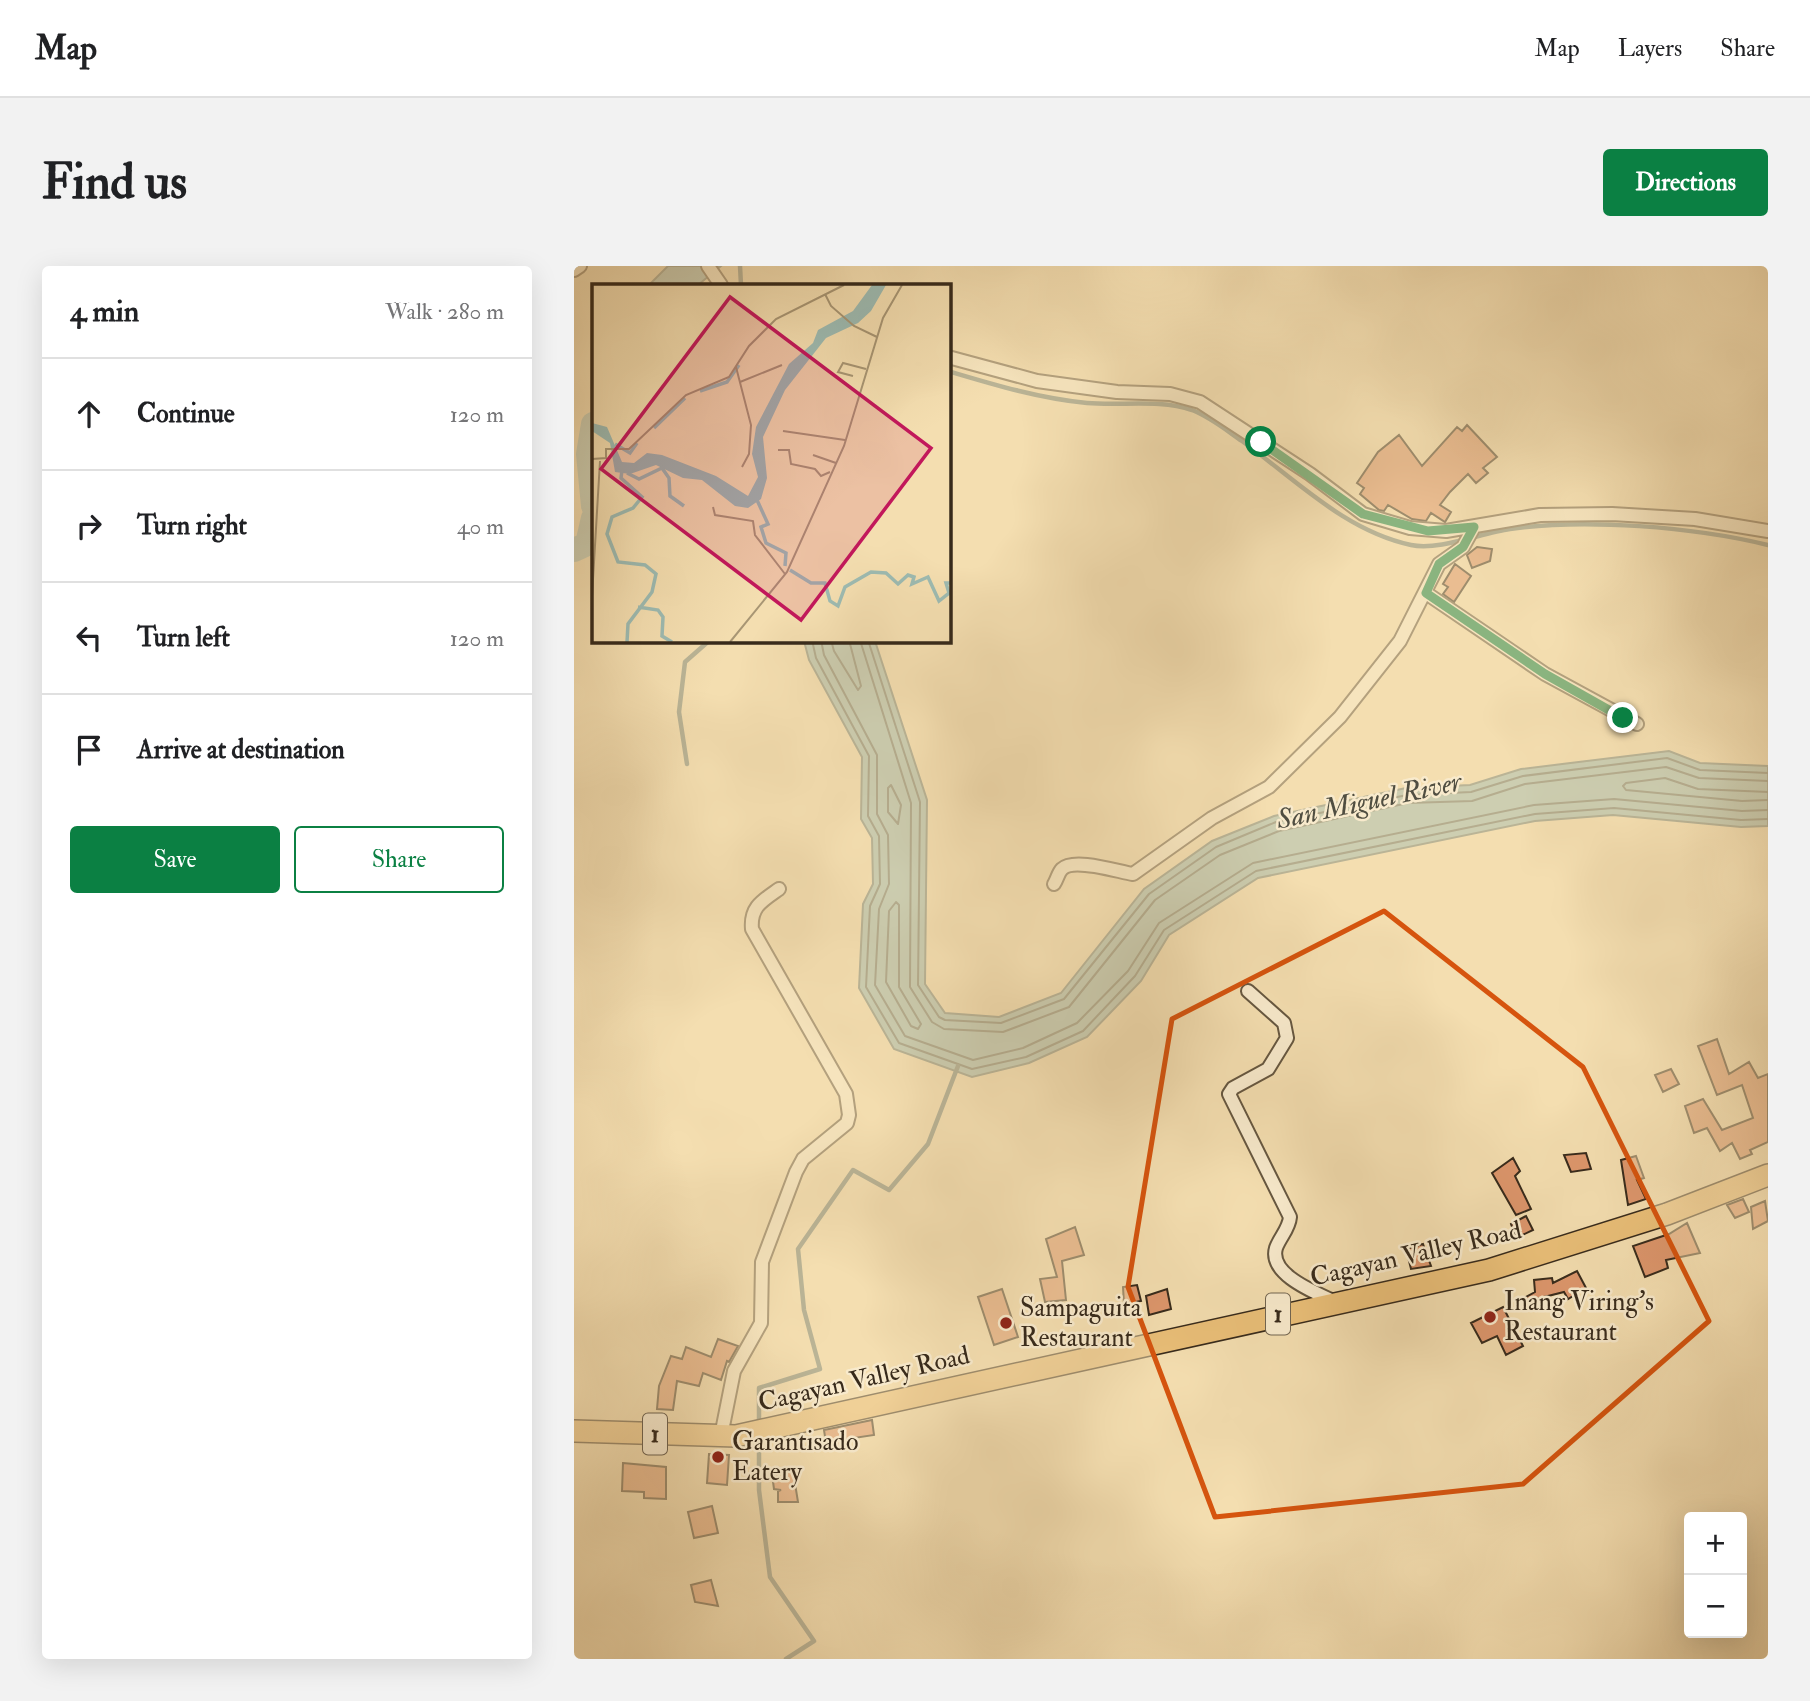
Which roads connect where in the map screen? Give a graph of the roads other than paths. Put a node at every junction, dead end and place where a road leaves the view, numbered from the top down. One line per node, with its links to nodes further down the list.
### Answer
1 (580, 266): 3 (street)
2 (708, 266): 4 (street)
3 (574, 270)
4 (720, 284)
5 (950, 358): 6 (street)
6 (1474, 527): 7 (street); 8 (street)
7 (1768, 531)
8 (1426, 593): 9 (street); 10 (street)
9 (1636, 724)
10 (1055, 884)
11 (779, 889): 16 (street)
12 (1248, 991): 14 (street)
13 (1768, 1175): 14 (highway, Cagayan Valley Road / 1)
14 (1335, 1302): 16 (highway, Cagayan Valley Road / 1)
15 (574, 1431): 16 (highway, Cagayan Valley Road / 1)
16 (729, 1436)

